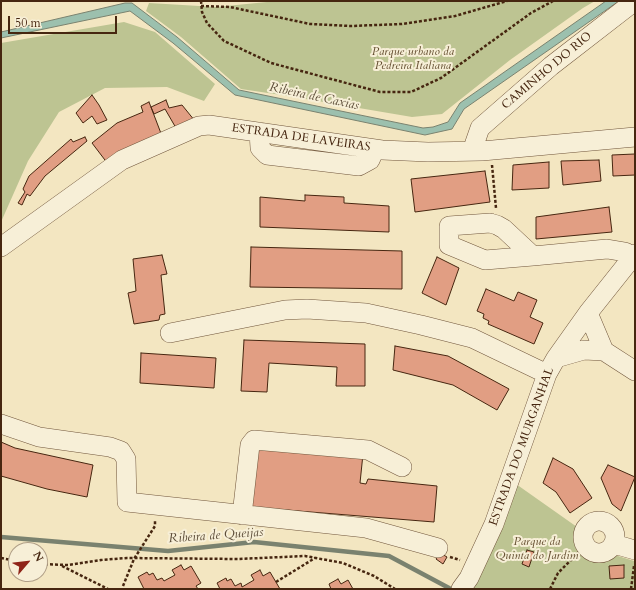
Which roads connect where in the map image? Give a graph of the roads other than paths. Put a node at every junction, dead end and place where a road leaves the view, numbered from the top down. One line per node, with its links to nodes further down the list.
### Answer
1 (635, 1): 3 (street, CAMINHO DO RIO)
2 (635, 137): 3 (street, ESTRADA DE LAVEIRAS)
3 (481, 151): 4 (street, ESTRADA DE LAVEIRAS)
4 (1, 247)
5 (634, 255): 6 (street); 7 (street, ESTRADA DO MURGANHAL)
6 (533, 256): 6 (street)
7 (588, 313): 9 (street); 10 (street, ESTRADA DO MURGANHAL)
8 (170, 333): 10 (street)
9 (604, 352): 10 (street); 11 (street)
10 (551, 366): 18 (street, ESTRADA DO MURGANHAL)
11 (635, 371)
12 (1, 424): 14 (street)
13 (402, 468): 14 (street)
14 (242, 515): 16 (street)
15 (614, 544): 15 (street); 17 (street)
16 (438, 548)
17 (635, 556)
18 (461, 589)

